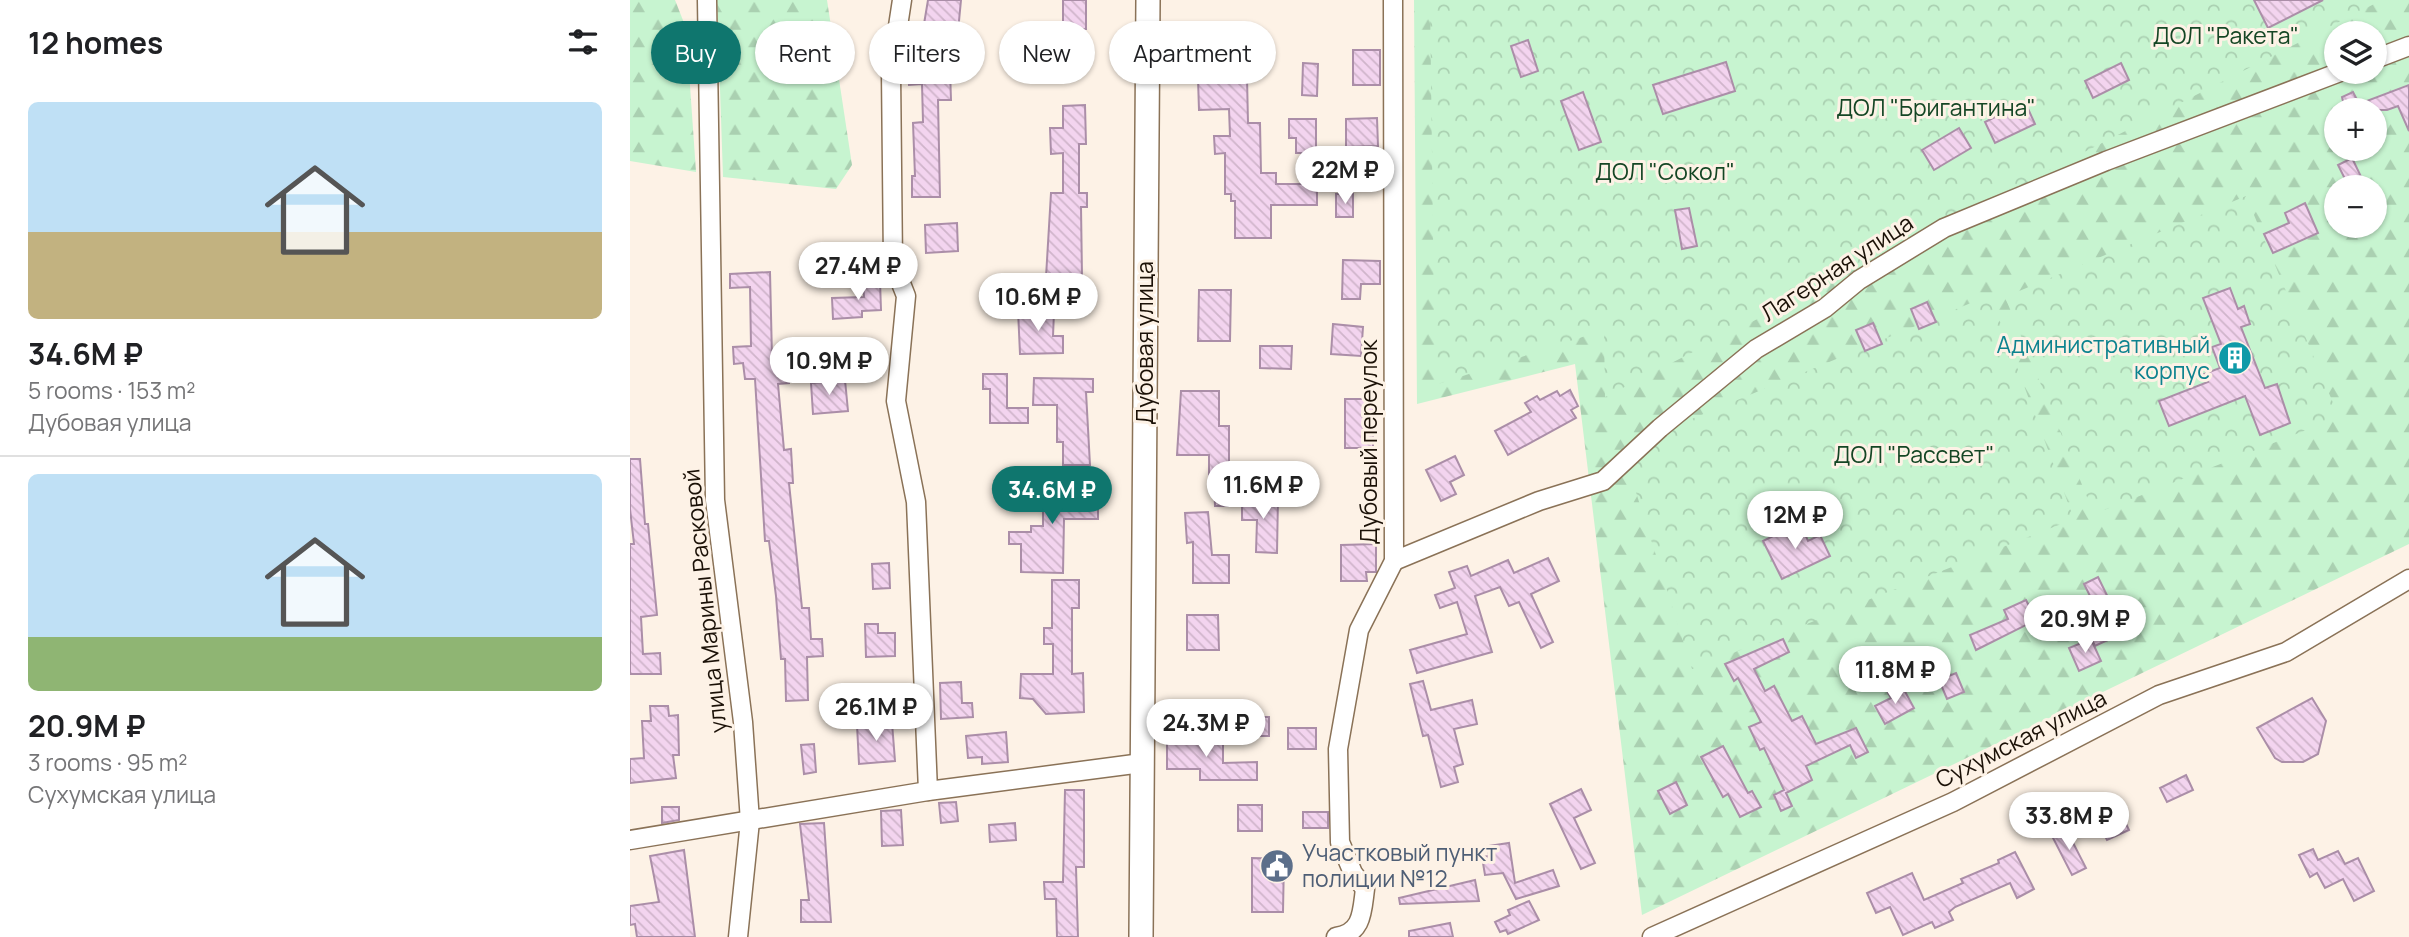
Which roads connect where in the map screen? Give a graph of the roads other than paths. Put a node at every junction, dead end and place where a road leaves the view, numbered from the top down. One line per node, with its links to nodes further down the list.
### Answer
1 (707, 0): 12 (street, улица Марины Расковой)
2 (902, 0): 11 (street)
3 (1148, 0): 10 (street, Дубовая улица)
4 (1393, 0): 8 (street, Дубовый переулок)
5 (2409, 46): 6 (street)
6 (2387, 54)
7 (2324, 78): 8 (street, Лагерная улица)
8 (1394, 561): 16 (street, Дубовый переулок)
9 (2409, 579): 17 (street, Сухумская улица)
10 (1142, 763): 11 (street); 15 (street, Дубовая улица)
11 (928, 791): 12 (street)
12 (750, 821): 13 (street); 14 (street, улица Марины Расковой)
13 (630, 840)
14 (738, 937)
15 (1141, 937)
16 (1336, 937)
17 (1652, 937)

